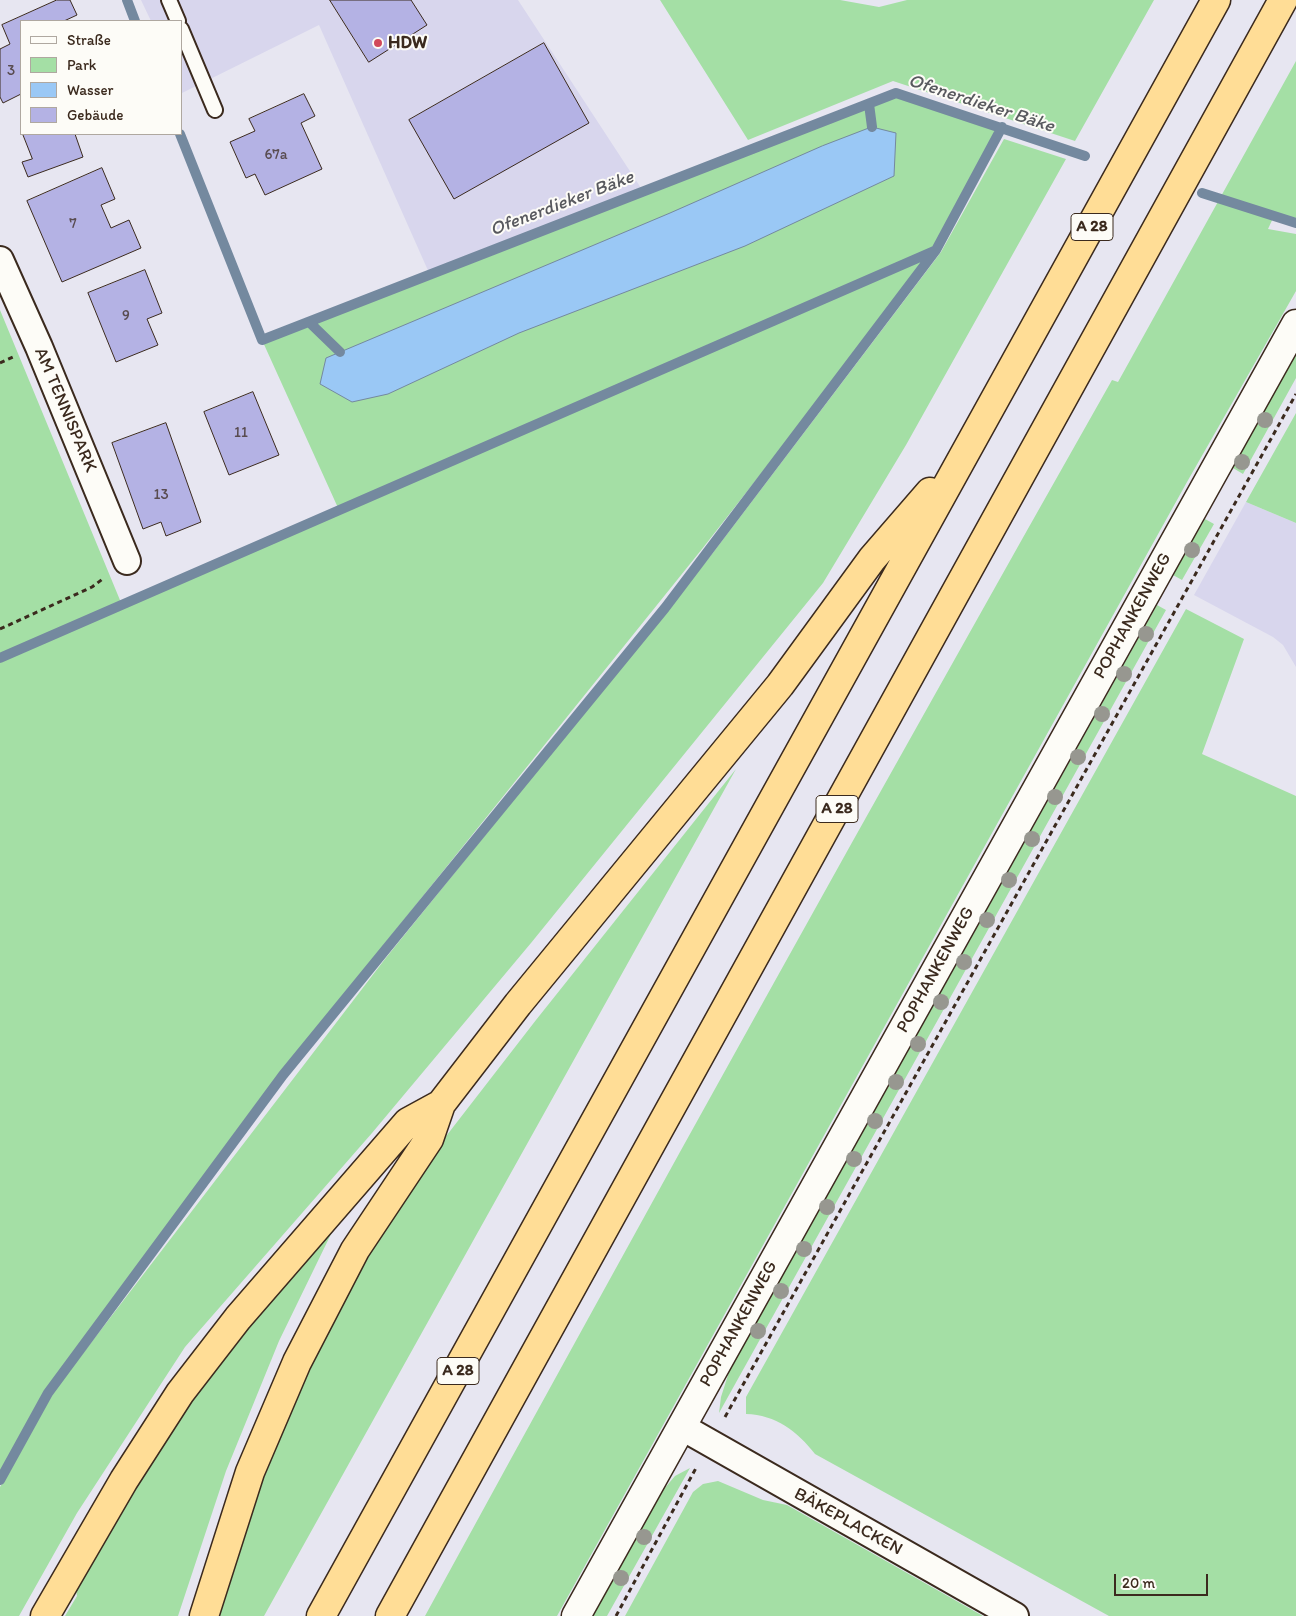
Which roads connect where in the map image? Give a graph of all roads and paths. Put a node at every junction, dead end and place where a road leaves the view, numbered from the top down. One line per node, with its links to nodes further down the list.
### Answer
1 (169, 0): 4 (lane)
2 (1216, 0): 10 (highway, A 28)
3 (1283, 0): 20 (highway, A 28)
4 (178, 20)
5 (182, 32): 6 (lane)
6 (215, 110)
7 (0, 260): 11 (street, AM TENNISPARK)
8 (1296, 324): 15 (street, POPHANKENWEG)
9 (1296, 394): 14 (path)
10 (965, 453): 13 (highway); 19 (highway, A 28)
11 (127, 561): 12 (path)
12 (0, 630)
13 (442, 1104): 17 (highway); 18 (highway)
14 (722, 1421)
15 (682, 1427): 21 (street, POPHANKENWEG); 23 (street, BÄKEPLACKEN)
16 (697, 1466): 22 (path)
17 (44, 1616)
18 (204, 1616)
19 (321, 1616)
20 (390, 1616)
21 (576, 1616)
22 (616, 1616)
23 (1015, 1616)

